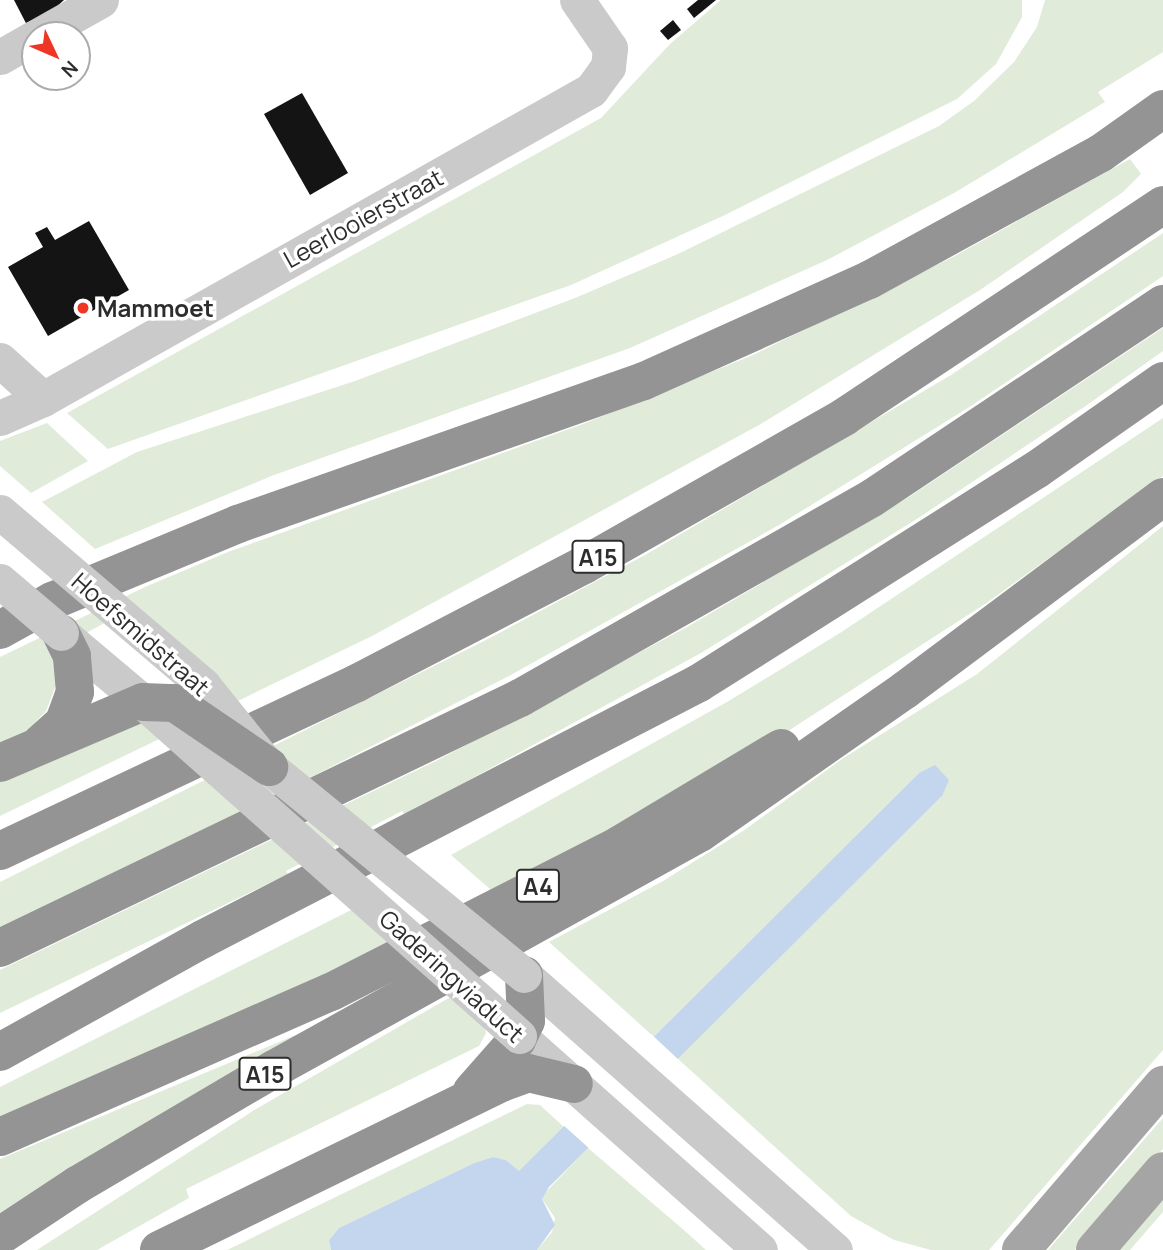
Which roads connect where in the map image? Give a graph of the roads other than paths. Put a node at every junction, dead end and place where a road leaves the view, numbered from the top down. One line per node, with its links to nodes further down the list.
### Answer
1 (102, 0): 3 (street)
2 (577, 0): 9 (street, Leerlooierstraat)
3 (16, 46)
4 (1163, 109): 15 (highway)
5 (1163, 205): 21 (highway, A15)
6 (1163, 304): 23 (highway)
7 (0, 360): 9 (street)
8 (1163, 381): 22 (highway)
9 (43, 399): 10 (street, Leerlooierstraat)
10 (0, 418)
11 (1163, 497): 14 (highway, A15)
12 (0, 512): 20 (street, Hoefsmidstraat, bridge)
13 (0, 581): 16 (street, Hoefsmidstraat, bridge)
14 (1048, 583): 31 (highway, A4); 33 (highway, A15)
15 (0, 630)
16 (61, 633): 17 (street, Hoefsmidstraat); 18 (highway)
17 (143, 702): 18 (highway); 20 (highway, bridge); 26 (street, Gaderingviaduct, bridge)
18 (35, 749): 19 (highway)
19 (0, 763)
20 (269, 767): 24 (street, Gaderingviaduct, bridge)
21 (0, 851)
22 (203, 939): 25 (highway); 27 (highway)
23 (0, 948)
24 (524, 975): 26 (highway); 36 (street, Gaderingviaduct)
25 (0, 1027)
26 (519, 1036): 28 (street, Gaderingviaduct); 30 (highway)
27 (0, 1052)
28 (575, 1084): 30 (highway); 35 (street, Gaderingviaduct)
29 (1163, 1085): 37 (main road)
30 (462, 1103): 34 (highway)
31 (0, 1137)
32 (1163, 1171): 38 (main road)
33 (0, 1236)
34 (159, 1250)
35 (760, 1250)
36 (835, 1250)
37 (1021, 1250)
38 (1095, 1250)

